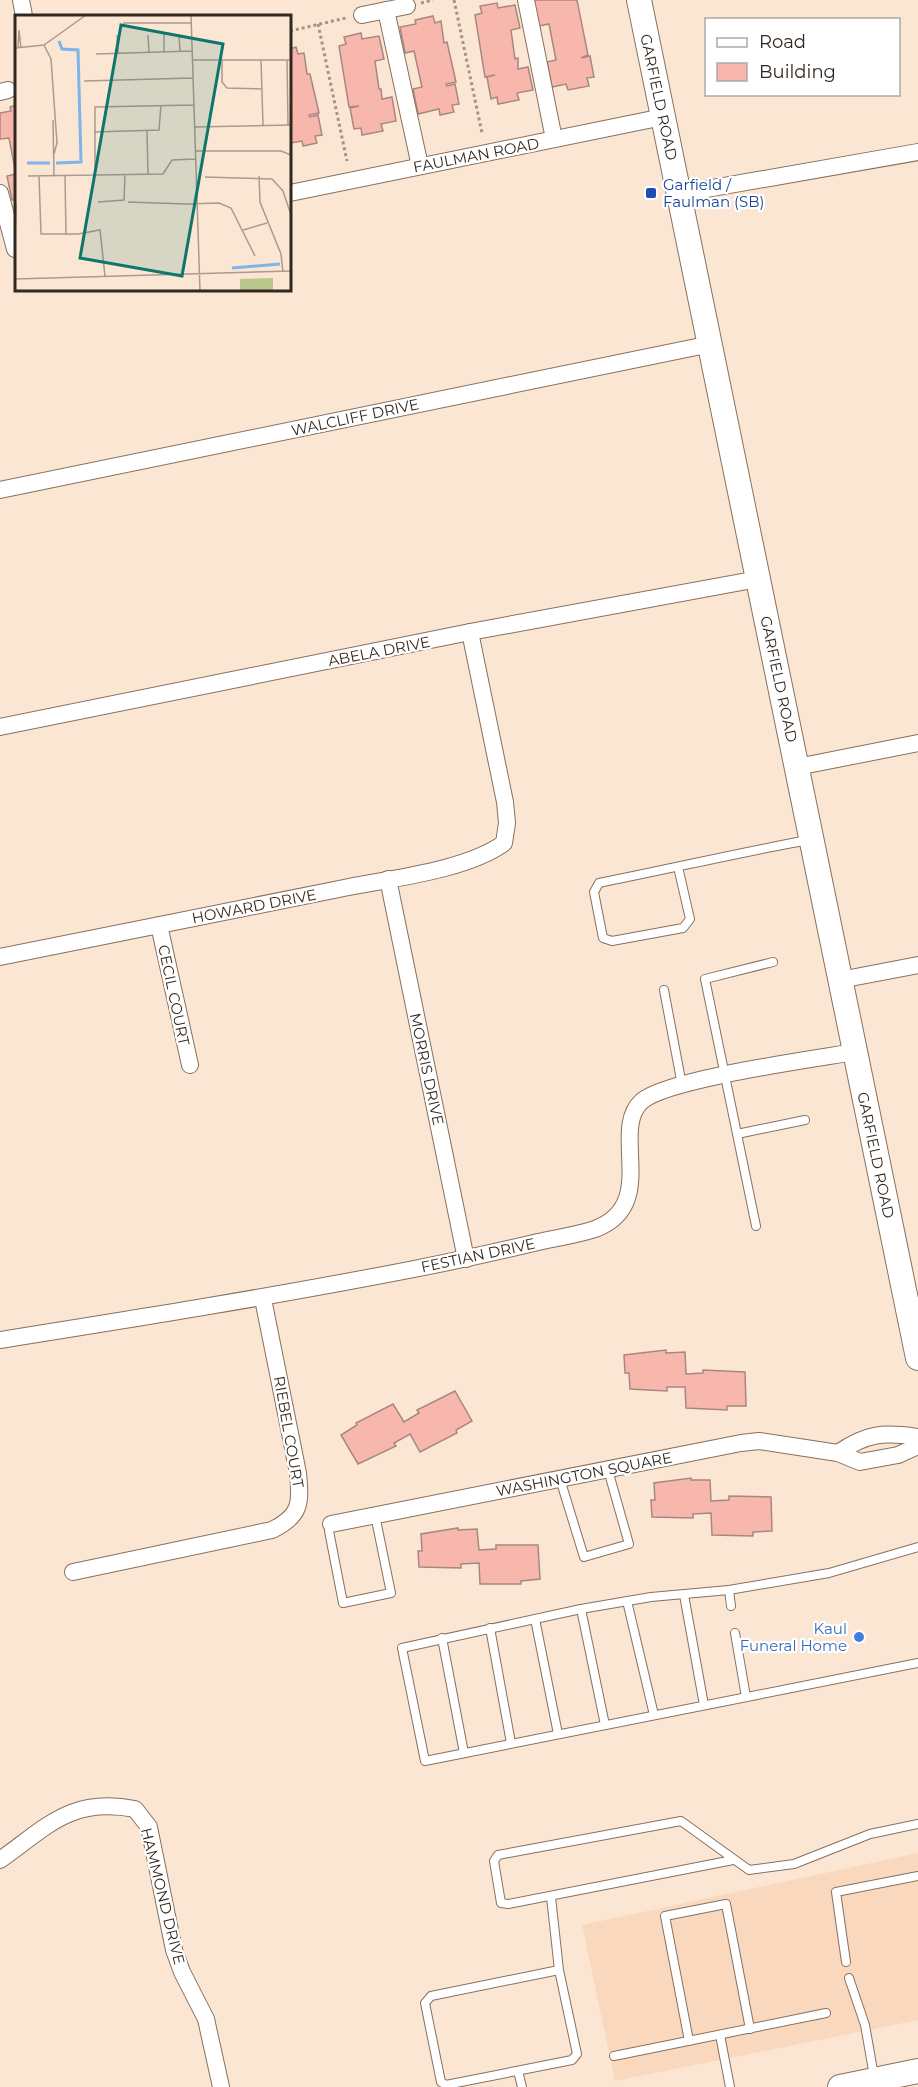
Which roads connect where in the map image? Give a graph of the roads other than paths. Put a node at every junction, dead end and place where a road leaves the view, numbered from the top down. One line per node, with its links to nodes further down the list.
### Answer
1 (21, 0): 6 (street)
2 (526, 0): 9 (street)
3 (639, 0): 8 (main road, GARFIELD ROAD)
4 (407, 6): 5 (street)
5 (386, 10): 7 (street); 11 (street)
6 (24, 15)
7 (362, 15)
8 (663, 117): 9 (street, FAULMAN ROAD); 13 (main road, GARFIELD ROAD)
9 (554, 139): 11 (street, FAULMAN ROAD)
10 (918, 152): 13 (street)
11 (420, 166): 12 (street, FAULMAN ROAD)
12 (291, 193)
13 (678, 194): 16 (main road, GARFIELD ROAD)
14 (1, 199): 15 (street)
15 (10, 250)
16 (711, 344): 17 (street, WALCLIFF DRIVE); 18 (main road, GARFIELD ROAD)
17 (0, 490)
18 (758, 579): 19 (street, ABELA DRIVE); 22 (main road, GARFIELD ROAD)
19 (470, 632): 20 (street, ABELA DRIVE); 25 (street, HOWARD DRIVE)
20 (0, 727)
21 (918, 743): 22 (street)
22 (797, 767): 23 (main road, GARFIELD ROAD)
23 (812, 839): 24 (lane); 30 (main road, GARFIELD ROAD)
24 (678, 867): 24 (lane)
25 (388, 879): 26 (street, HOWARD DRIVE); 39 (street, MORRIS DRIVE)
26 (159, 925): 27 (street, HOWARD DRIVE); 33 (street, CECIL COURT)
27 (0, 957)
28 (773, 962): 34 (lane)
29 (918, 965): 30 (street)
30 (840, 980): 32 (main road, GARFIELD ROAD)
31 (664, 990): 35 (lane)
32 (855, 1052): 34 (street, FESTIAN DRIVE); 42 (main road, GARFIELD ROAD)
33 (190, 1065)
34 (725, 1077): 35 (street, FESTIAN DRIVE); 37 (lane)
35 (682, 1085): 39 (street, FESTIAN DRIVE)
36 (805, 1120): 37 (lane)
37 (737, 1134): 38 (lane)
38 (756, 1226)
39 (466, 1258): 40 (street, FESTIAN DRIVE)
40 (263, 1299): 41 (street, FESTIAN DRIVE); 51 (street, RIEBEL COURT)
41 (0, 1339)
42 (918, 1358)
43 (918, 1437): 45 (street)
44 (918, 1446): 45 (street, WASHINGTON SQUARE)
45 (838, 1453): 46 (street, WASHINGTON SQUARE)
46 (608, 1470): 47 (street, WASHINGTON SQUARE); 47 (lane)
47 (560, 1479): 48 (street, WASHINGTON SQUARE)
48 (375, 1515): 49 (street, WASHINGTON SQUARE); 49 (lane)
49 (331, 1524)
50 (918, 1547): 52 (lane)
51 (73, 1572)
52 (729, 1590): 53 (lane); 55 (lane)
53 (684, 1595): 54 (lane); 63 (lane)
54 (627, 1601): 56 (lane); 64 (lane)
55 (731, 1606)
56 (581, 1609): 57 (lane); 65 (lane)
57 (534, 1619): 58 (lane); 66 (lane)
58 (490, 1628): 60 (lane); 67 (lane)
59 (735, 1633): 62 (lane)
60 (442, 1638): 68 (lane); 68 (lane)
61 (918, 1663): 62 (lane)
62 (746, 1697): 63 (lane)
63 (704, 1705): 64 (lane)
64 (654, 1715): 65 (lane)
65 (605, 1725): 66 (lane)
66 (558, 1734): 67 (lane)
67 (511, 1743): 68 (lane)
68 (464, 1753)
69 (918, 1824): 71 (lane)
70 (0, 1860): 85 (street, HAMMOND DRIVE)
71 (733, 1860): 73 (lane); 73 (lane)
72 (918, 1876): 74 (lane)
73 (550, 1897): 75 (lane)
74 (846, 1962)
75 (559, 1970): 82 (lane); 82 (lane)
76 (849, 1978): 84 (lane)
77 (826, 2013): 78 (lane)
78 (750, 2029): 79 (lane); 80 (lane)
79 (720, 2035): 80 (lane); 87 (lane)
80 (689, 2041): 81 (lane)
81 (614, 2056)
82 (518, 2071): 86 (lane)
83 (918, 2071): 84 (main road)
84 (882, 2082): 88 (main road)
85 (221, 2087)
86 (522, 2087)
87 (730, 2087)
88 (840, 2087)

